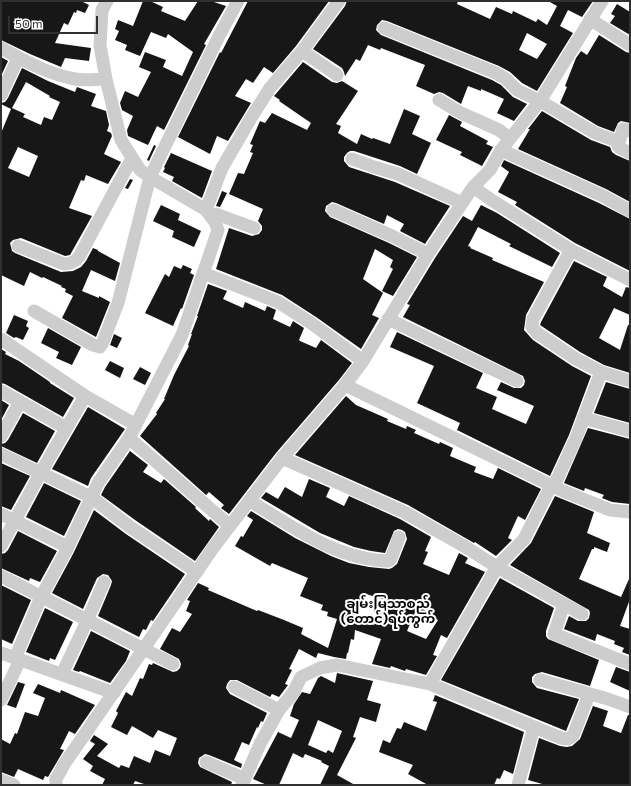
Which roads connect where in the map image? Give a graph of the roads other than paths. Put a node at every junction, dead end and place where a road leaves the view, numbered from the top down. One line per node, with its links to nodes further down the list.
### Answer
1 (107, 1): 12 (street)
2 (238, 1): 22 (street)
3 (339, 1): 9 (street)
4 (602, 1): 5 (street)
5 (590, 19): 7 (street); 15 (street)
6 (384, 28): 15 (street)
7 (630, 45)
8 (1, 48): 10 (street)
9 (302, 51): 11 (street); 27 (street)
10 (18, 58): 12 (street); 13 (street)
11 (337, 75)
12 (106, 79): 20 (street)
13 (1, 95)
14 (439, 100): 18 (street)
15 (540, 101): 17 (street); 18 (street)
16 (630, 131): 17 (street)
17 (619, 142): 19 (street)
18 (504, 146): 23 (street); 26 (street)
19 (630, 153)
20 (132, 158): 22 (street); 29 (street)
21 (352, 158): 24 (street)
22 (150, 178): 27 (street); 34 (street)
23 (473, 187): 24 (street); 30 (street)
24 (462, 203): 31 (street)
25 (333, 210): 31 (street)
26 (630, 210)
27 (208, 213): 28 (street); 32 (street)
28 (254, 228)
29 (18, 246)
30 (571, 250): 33 (street); 38 (street)
31 (428, 254): 35 (street)
32 (203, 273): 37 (street); 46 (street)
33 (630, 280)
34 (34, 311)
35 (388, 319): 37 (street); 40 (street)
36 (1, 339): 43 (street)
37 (363, 361): 41 (street)
38 (601, 372): 39 (street); 45 (street)
39 (630, 380)
40 (518, 381)
41 (345, 384): 52 (street); 54 (street)
42 (1, 391): 44 (street)
43 (85, 396): 46 (street); 47 (street)
44 (20, 402): 47 (street); 49 (street)
45 (583, 418): 48 (street); 54 (street)
46 (136, 425): 50 (street)
47 (66, 428): 53 (street)
48 (630, 431)
49 (1, 436)
50 (129, 438): 55 (street); 60 (street)
51 (1, 454): 53 (street)
52 (282, 458): 56 (street); 64 (street)
53 (40, 474): 55 (street); 59 (street)
54 (553, 486): 57 (street); 64 (street)
55 (91, 498): 63 (street); 65 (street)
56 (250, 501): 60 (street); 61 (street)
57 (630, 512)
58 (1, 514): 59 (street)
59 (16, 520): 62 (street); 63 (street)
60 (230, 526): 65 (street)
61 (399, 537)
62 (1, 546)
63 (68, 547): 68 (street)
64 (497, 567): 69 (street); 79 (street)
65 (197, 572): 72 (street)
66 (1, 576): 68 (street)
67 (104, 582): 71 (street)
68 (41, 597): 71 (street); 74 (street)
69 (564, 604): 70 (street); 76 (street)
70 (582, 614)
71 (87, 620): 72 (street); 77 (street)
72 (144, 649): 75 (street); 81 (street)
73 (1, 653): 74 (street)
74 (18, 659): 77 (street); 83 (street)
75 (173, 664)
76 (630, 664)
77 (62, 674): 81 (street)
78 (540, 680): 82 (street)
79 (430, 684): 85 (street); 86 (street)
80 (234, 687): 85 (street)
81 (114, 693): 91 (street)
82 (589, 694): 84 (street); 86 (street)
83 (1, 700)
84 (630, 707)
85 (279, 710): 89 (street)
86 (534, 727): 92 (street)
87 (206, 762): 89 (street)
88 (1, 780): 90 (street)
89 (243, 782)
90 (14, 785)
91 (56, 785)
92 (518, 785)

